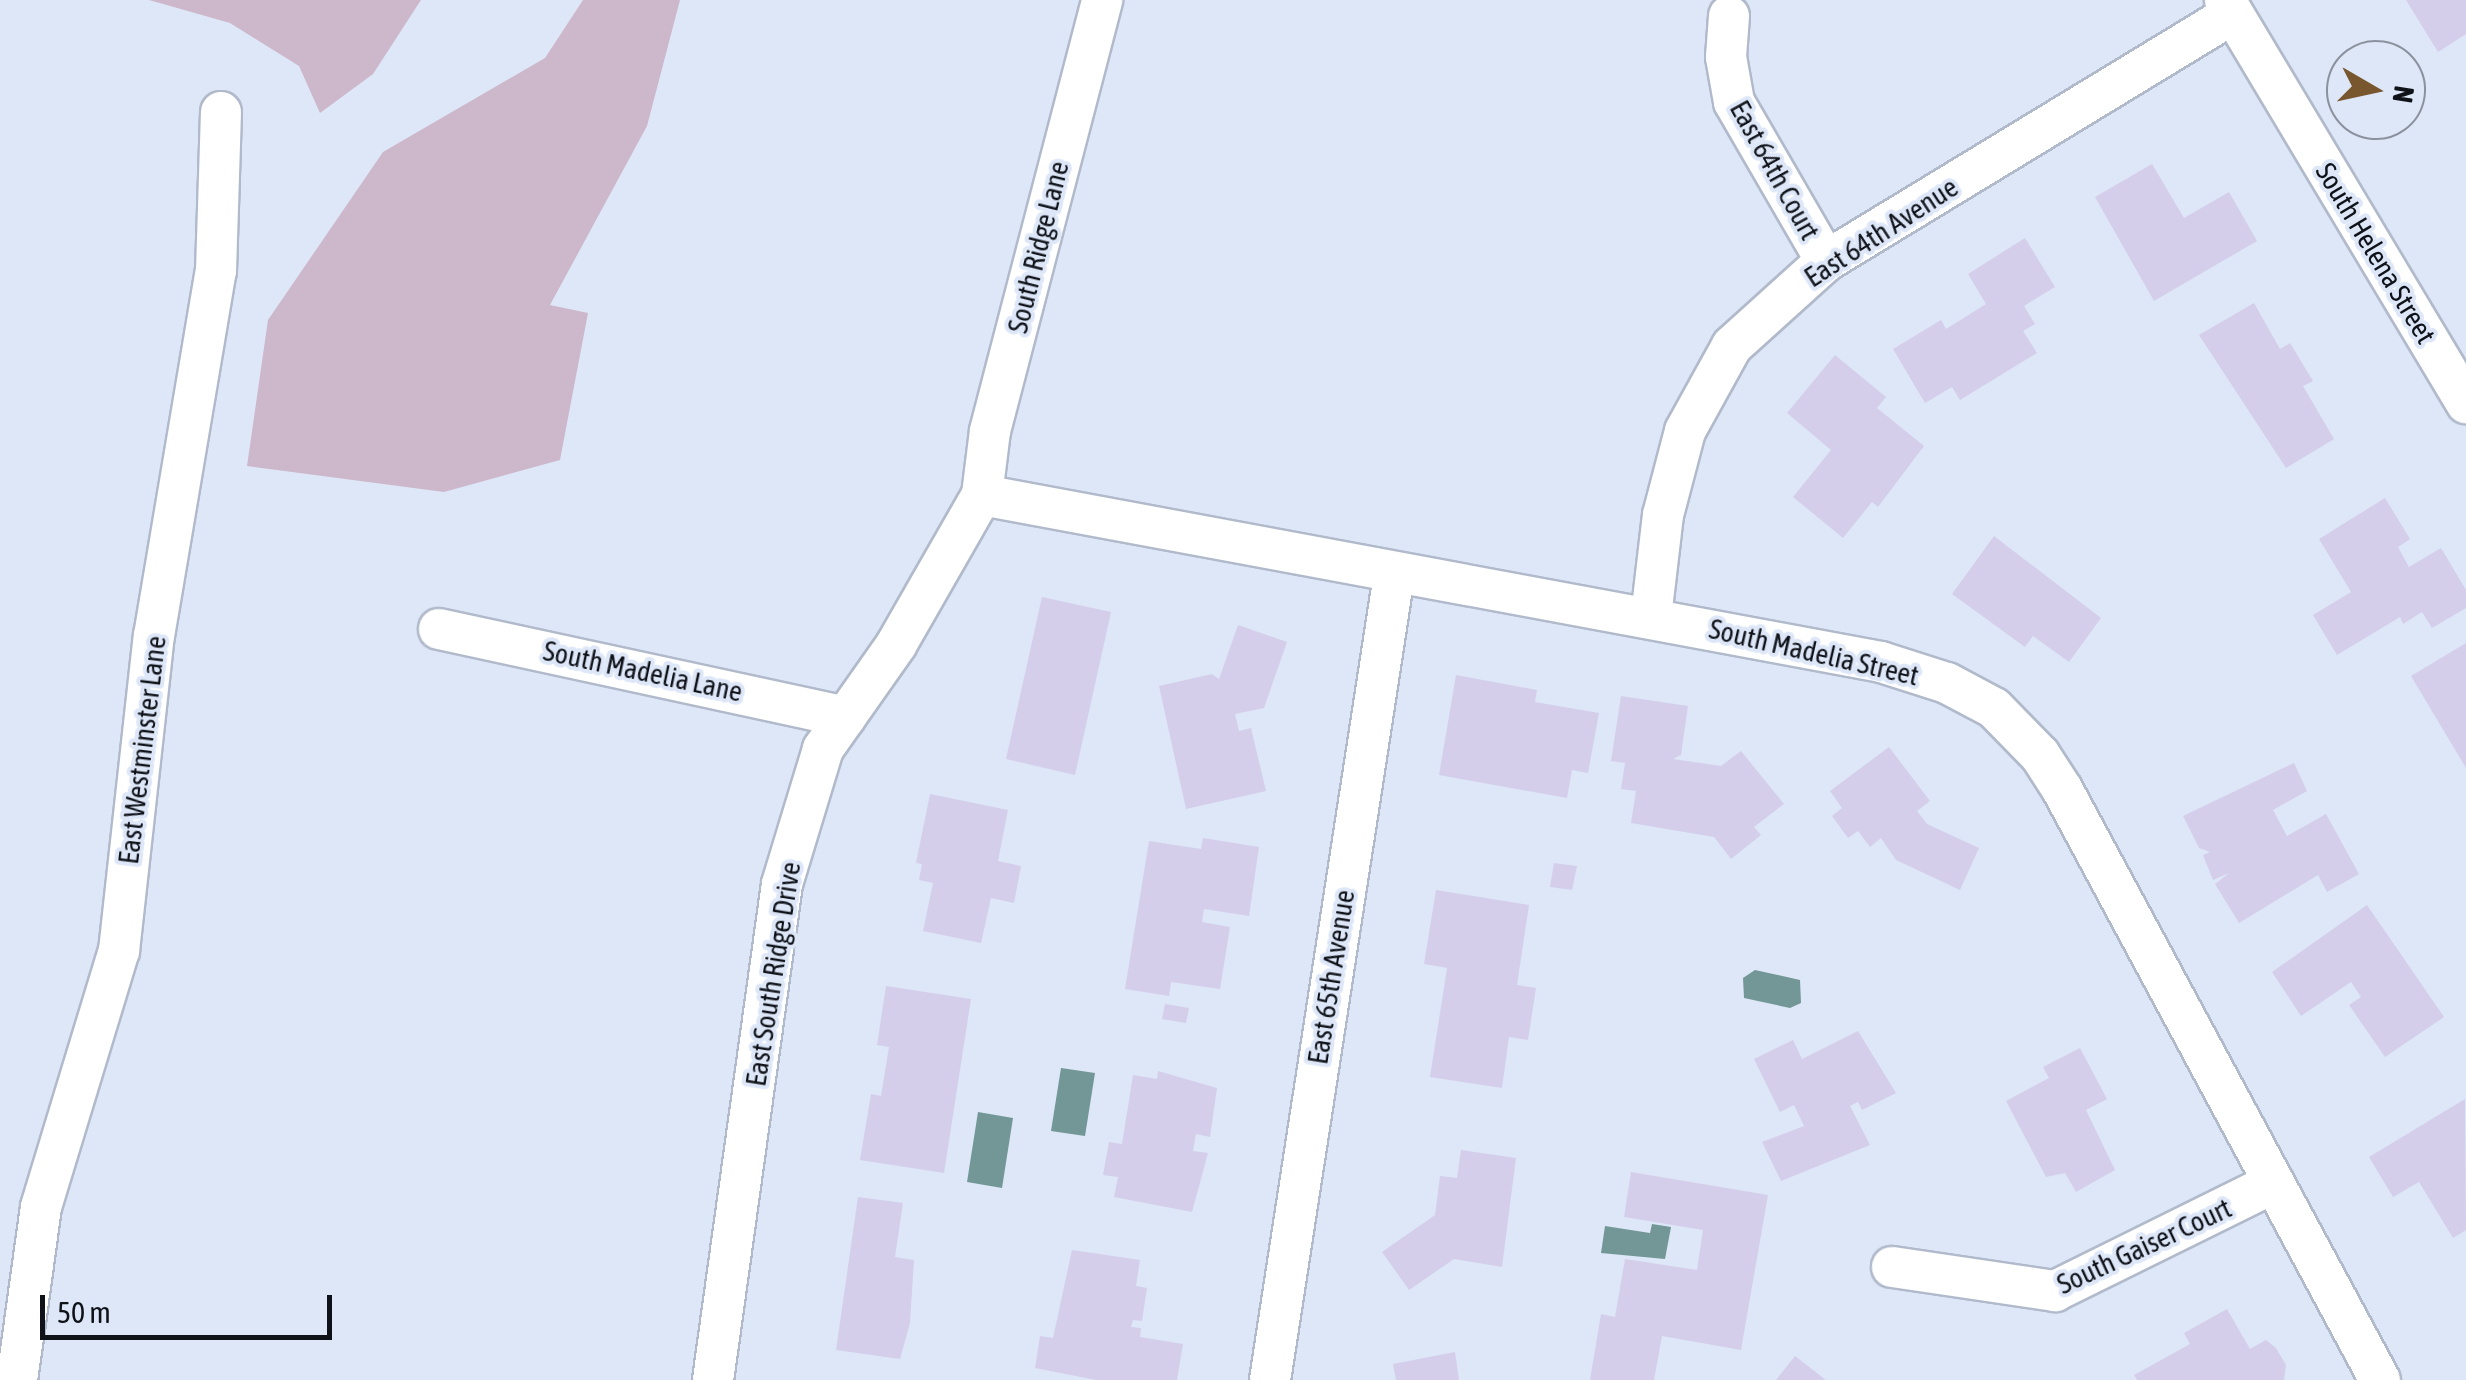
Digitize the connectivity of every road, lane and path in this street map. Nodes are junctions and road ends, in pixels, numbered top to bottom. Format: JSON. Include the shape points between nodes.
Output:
{"nodes":[{"id":1,"x":1102,"y":0,"type":"edge"},
{"id":2,"x":2229,"y":7,"type":"edge"},
{"id":3,"x":1728,"y":16,"type":"dead end"},
{"id":4,"x":221,"y":112,"type":"dead end"},
{"id":5,"x":1826,"y":262,"type":"junction"},
{"id":6,"x":2466,"y":403,"type":"edge"},
{"id":7,"x":982,"y":494,"type":"junction"},
{"id":8,"x":1394,"y":574,"type":"junction"},
{"id":9,"x":1650,"y":617,"type":"junction"},
{"id":10,"x":439,"y":629,"type":"dead end"},
{"id":11,"x":846,"y":717,"type":"junction"},
{"id":12,"x":2274,"y":1183,"type":"junction"},
{"id":13,"x":1892,"y":1267,"type":"dead end"},
{"id":14,"x":18,"y":1380,"type":"edge"},
{"id":15,"x":713,"y":1380,"type":"edge"},
{"id":16,"x":1270,"y":1380,"type":"edge"},
{"id":17,"x":2380,"y":1380,"type":"edge"}],
"edges":[{"from":1,"to":7,"type":"street","name":"South Ridge Lane","via":[[990,431]]},
{"from":2,"to":5,"type":"street","name":"East 64th Avenue"},
{"from":2,"to":6,"type":"street","name":"South Helena Street"},
{"from":3,"to":5,"type":"street","name":"East 64th Court","via":[[1734,102]]},
{"from":4,"to":14,"type":"street","name":"East Westminster Lane","via":[[216,271],[154,636],[119,951],[41,1206]]},
{"from":5,"to":9,"type":"street","name":"East 64th Avenue","via":[[1732,346],[1685,430],[1664,515]]},
{"from":7,"to":8,"type":"street","name":"South Madelia Street"},
{"from":7,"to":11,"type":"street","name":"East South Ridge Drive","via":[[896,645]]},
{"from":8,"to":9,"type":"street","name":"South Madelia Street"},
{"from":8,"to":16,"type":"street","name":"East 65th Avenue"},
{"from":9,"to":12,"type":"street","name":"South Madelia Street","via":[[1948,683],[2018,730],[2062,790]]},
{"from":10,"to":11,"type":"street","name":"South Madelia Lane"},
{"from":11,"to":15,"type":"street","name":"East South Ridge Drive","via":[[823,748],[782,884]]},
{"from":12,"to":13,"type":"street","name":"South Gaiser Court","via":[[2055,1291]]},
{"from":12,"to":17,"type":"street","name":"South Madelia Street"}]}
